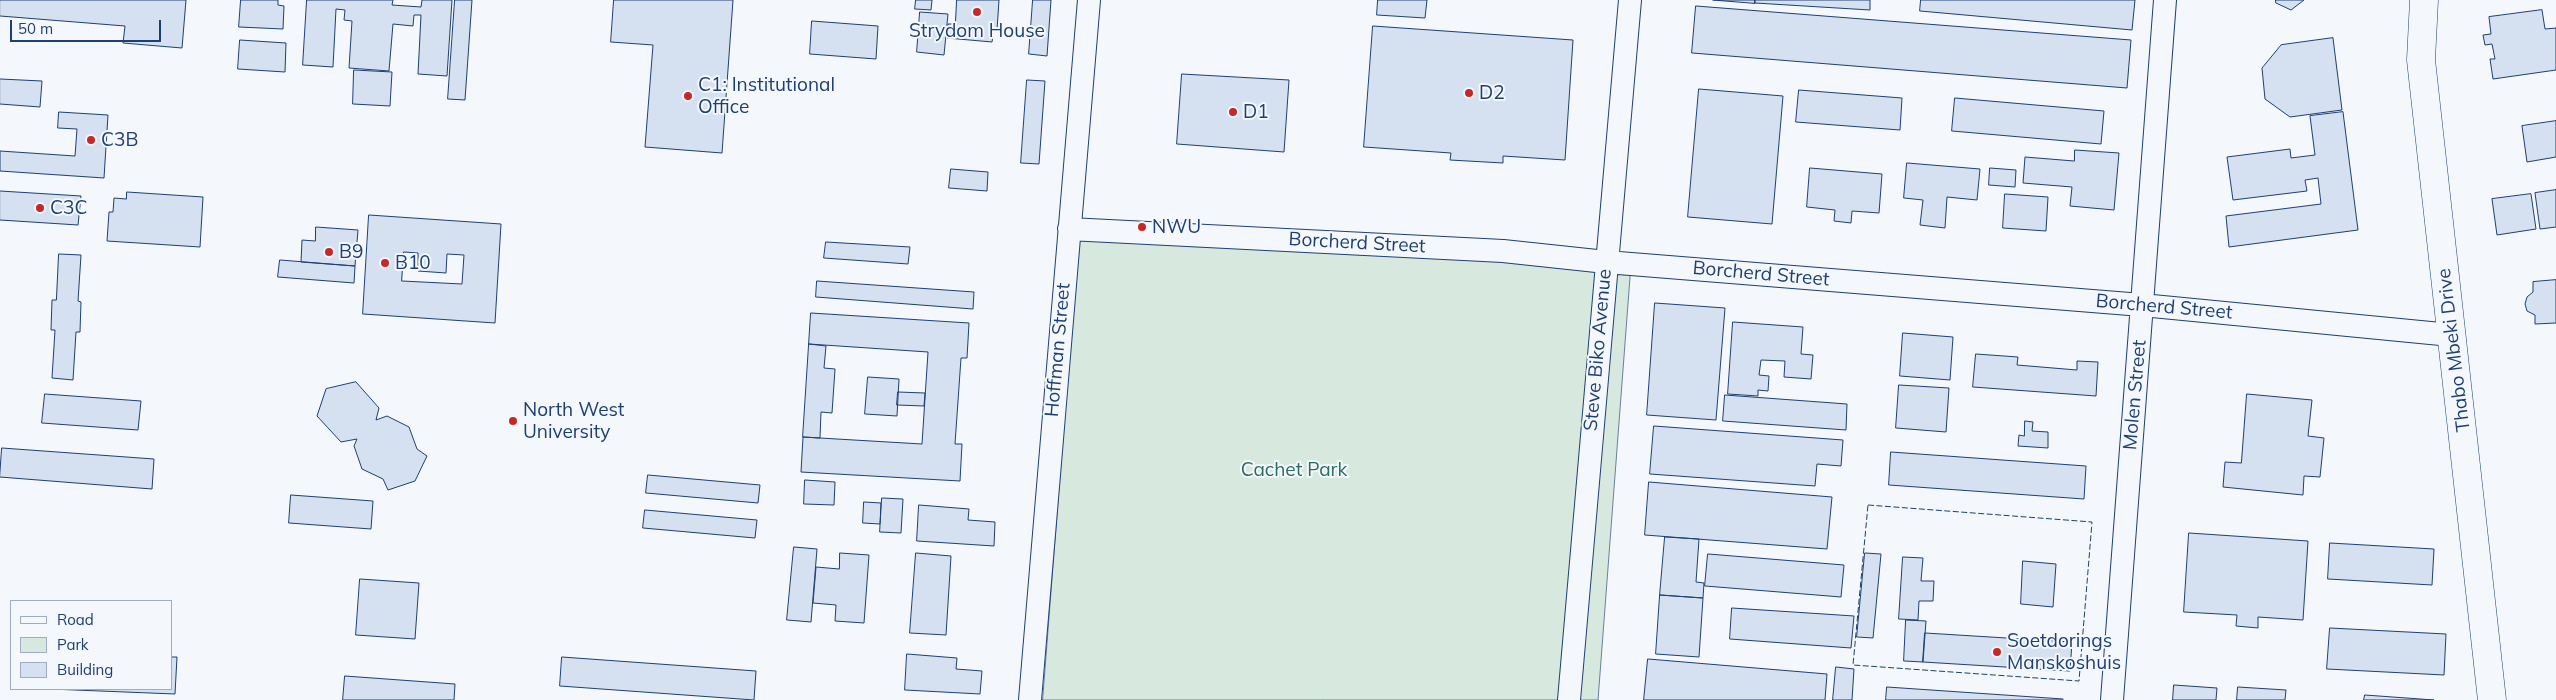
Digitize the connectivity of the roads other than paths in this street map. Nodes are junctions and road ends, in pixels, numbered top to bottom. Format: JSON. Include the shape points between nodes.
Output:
{"nodes":[{"id":1,"x":1089,"y":0,"type":"edge"},
{"id":2,"x":1630,"y":0,"type":"edge"},
{"id":3,"x":2165,"y":0,"type":"edge"},
{"id":4,"x":2424,"y":0,"type":"edge"},
{"id":5,"x":1069,"y":229,"type":"junction"},
{"id":6,"x":1606,"y":262,"type":"junction"},
{"id":7,"x":2142,"y":305,"type":"junction"},
{"id":8,"x":2451,"y":335,"type":"junction"},
{"id":9,"x":1030,"y":700,"type":"edge"},
{"id":10,"x":1569,"y":700,"type":"edge"},
{"id":11,"x":2112,"y":700,"type":"edge"},
{"id":12,"x":2492,"y":700,"type":"edge"}],
"edges":[{"from":1,"to":5,"type":"street","name":"Hoffman Street"},
{"from":2,"to":6,"type":"street","name":"Steve Biko Avenue"},
{"from":3,"to":7,"type":"street","name":"Molen Street"},
{"from":4,"to":8,"type":"main road","name":"Thabo Mbeki Drive","via":[[2421,60]]},
{"from":5,"to":6,"type":"street","name":"Borcherd Street","via":[[1493,250]]},
{"from":5,"to":9,"type":"street","name":"Hoffman Street"},
{"from":6,"to":7,"type":"street","name":"Borcherd Street"},
{"from":6,"to":10,"type":"street","name":"Steve Biko Avenue"},
{"from":7,"to":8,"type":"street","name":"Borcherd Street"},
{"from":7,"to":11,"type":"street","name":"Molen Street"},
{"from":8,"to":12,"type":"main road","name":"Thabo Mbeki Drive"}]}
